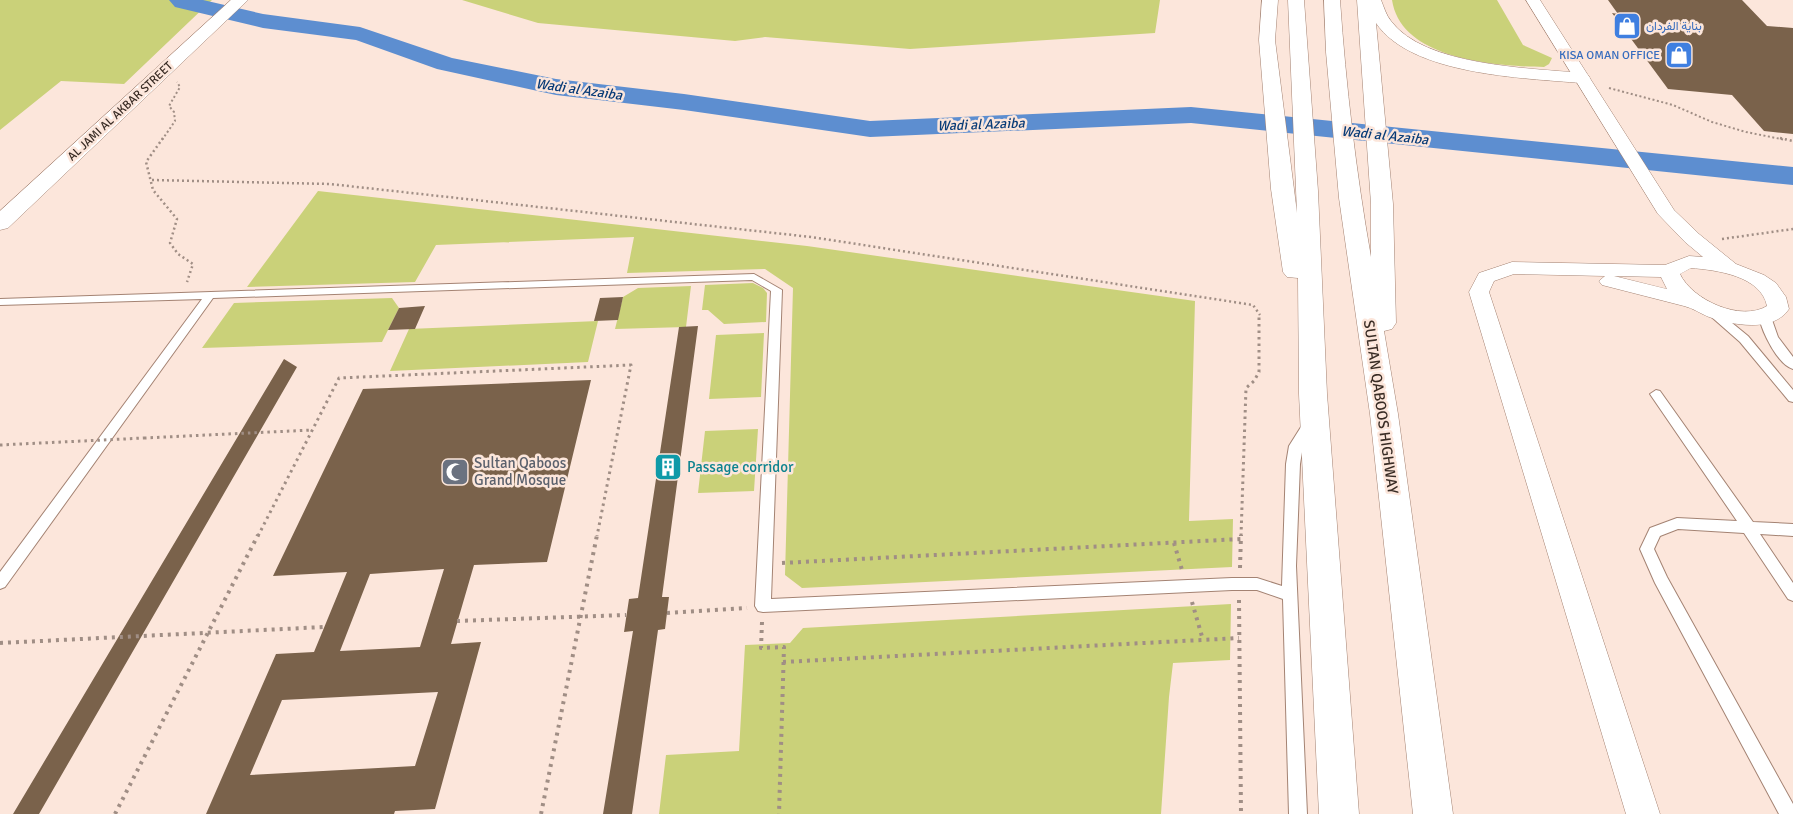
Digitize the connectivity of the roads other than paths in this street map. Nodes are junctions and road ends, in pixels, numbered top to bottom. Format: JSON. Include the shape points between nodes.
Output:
{"nodes":[{"id":1,"x":1270,"y":0,"type":"edge"},
{"id":2,"x":1296,"y":0,"type":"edge"},
{"id":3,"x":1332,"y":0,"type":"edge"},
{"id":4,"x":1365,"y":0,"type":"edge"},
{"id":5,"x":1373,"y":0,"type":"edge"},
{"id":6,"x":1533,"y":0,"type":"edge"},
{"id":7,"x":238,"y":2,"type":"edge"},
{"id":8,"x":1567,"y":57,"type":"junction"},
{"id":9,"x":1530,"y":73,"type":"junction"},
{"id":10,"x":1585,"y":85,"type":"junction"},
{"id":11,"x":1667,"y":214,"type":"junction"},
{"id":12,"x":0,"y":223,"type":"edge"},
{"id":13,"x":1730,"y":268,"type":"junction"},
{"id":14,"x":1556,"y":269,"type":"junction"},
{"id":15,"x":1672,"y":269,"type":"junction"},
{"id":16,"x":1751,"y":277,"type":"junction"},
{"id":17,"x":1793,"y":287,"type":"edge"},
{"id":18,"x":210,"y":295,"type":"junction"},
{"id":19,"x":0,"y":302,"type":"edge"},
{"id":20,"x":1702,"y":306,"type":"junction"},
{"id":21,"x":1777,"y":315,"type":"edge"},
{"id":22,"x":1793,"y":365,"type":"edge"},
{"id":23,"x":1656,"y":394,"type":"dead end"},
{"id":24,"x":1793,"y":398,"type":"edge"},
{"id":25,"x":1314,"y":405,"type":"junction"},
{"id":26,"x":1384,"y":414,"type":"junction"},
{"id":27,"x":1749,"y":528,"type":"junction"},
{"id":28,"x":1793,"y":530,"type":"edge"},
{"id":29,"x":0,"y":583,"type":"edge"},
{"id":30,"x":1290,"y":595,"type":"junction"},
{"id":31,"x":1793,"y":595,"type":"edge"},
{"id":32,"x":1298,"y":814,"type":"edge"},
{"id":33,"x":1339,"y":814,"type":"edge"},
{"id":34,"x":1432,"y":814,"type":"edge"},
{"id":35,"x":1643,"y":814,"type":"edge"},
{"id":36,"x":1789,"y":814,"type":"edge"}],
"edges":[{"from":1,"to":25,"type":"main road","via":[[1266,40],[1282,189]]},
{"from":2,"to":25,"type":"main road","via":[[1307,191]]},
{"from":3,"to":26,"type":"main road","name":"SULTAN QABOOS HIGHWAY","via":[[1350,198]]},
{"from":4,"to":26,"type":"main road","via":[[1382,204]]},
{"from":5,"to":9,"type":"main road","via":[[1389,30],[1416,48],[1463,63]]},
{"from":6,"to":8,"type":"street"},
{"from":7,"to":12,"type":"main road","name":"AL JAMI AL AKBAR STREET"},
{"from":8,"to":9,"type":"main road","via":[[1564,66],[1554,71]]},
{"from":8,"to":10,"type":"street"},
{"from":9,"to":10,"type":"main road"},
{"from":10,"to":11,"type":"street"},
{"from":11,"to":13,"type":"street"},
{"from":11,"to":15,"type":"street","via":[[1678,246],[1679,260]]},
{"from":13,"to":15,"type":"street","via":[[1690,262]]},
{"from":13,"to":16,"type":"street"},
{"from":14,"to":15,"type":"street"},
{"from":14,"to":20,"type":"street"},
{"from":14,"to":35,"type":"street","via":[[1512,268],[1486,277],[1479,292]]},
{"from":15,"to":20,"type":"street","via":[[1671,280],[1676,288]]},
{"from":16,"to":17,"type":"street"},
{"from":16,"to":21,"type":"street","via":[[1774,295],[1778,302]]},
{"from":18,"to":19,"type":"lane"},
{"from":18,"to":29,"type":"lane"},
{"from":18,"to":30,"type":"lane","via":[[754,277],[777,290],[763,606],[1239,584],[1257,584]]},
{"from":20,"to":21,"type":"street","via":[[1739,318]]},
{"from":20,"to":24,"type":"lane","via":[[1744,339]]},
{"from":21,"to":22,"type":"lane","via":[[1766,329]]},
{"from":23,"to":27,"type":"lane"},
{"from":25,"to":30,"type":"lane","via":[[1296,446],[1293,464]]},
{"from":25,"to":33,"type":"main road"},
{"from":26,"to":34,"type":"main road","name":"SULTAN QABOOS HIGHWAY"},
{"from":27,"to":28,"type":"lane"},
{"from":27,"to":31,"type":"lane"},
{"from":27,"to":36,"type":"lane","via":[[1677,524],[1655,532],[1647,549],[1660,579]]},
{"from":30,"to":32,"type":"lane"}]}
